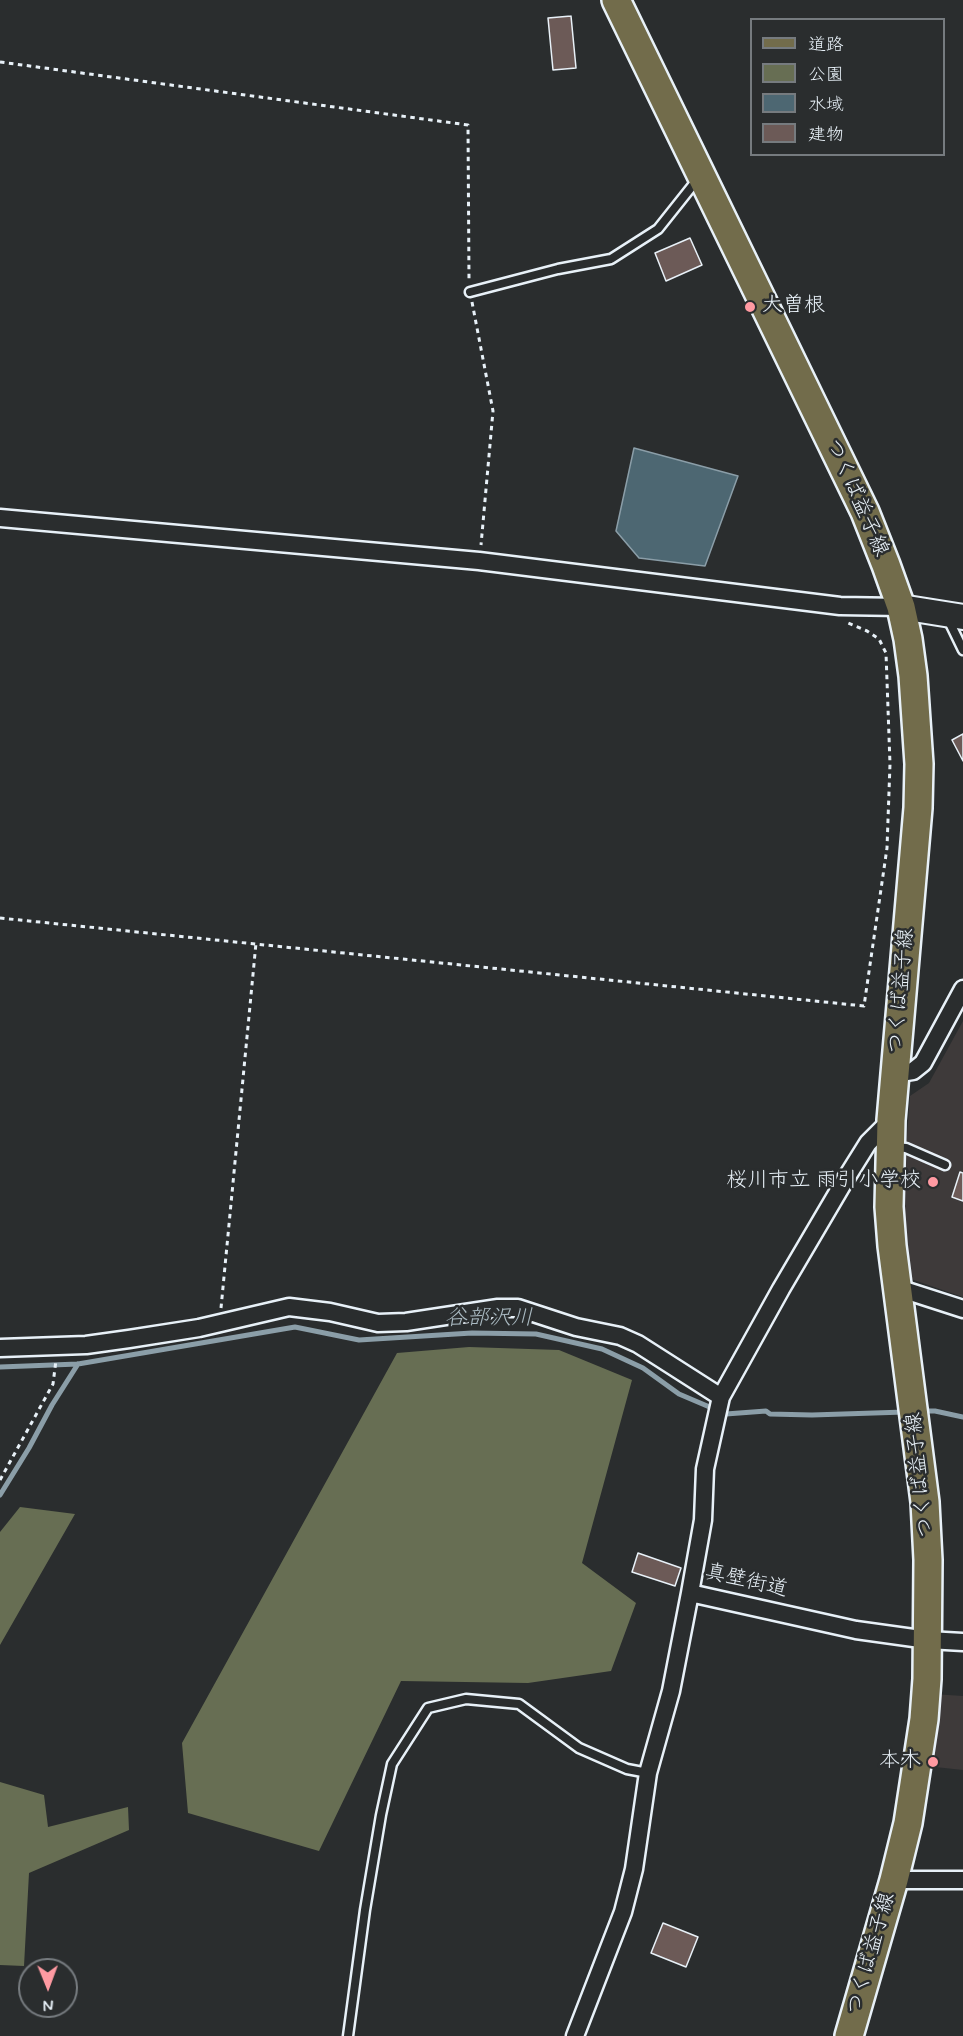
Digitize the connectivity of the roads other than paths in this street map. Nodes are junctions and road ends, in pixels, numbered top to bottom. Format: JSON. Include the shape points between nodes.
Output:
{"nodes":[{"id":1,"x":616,"y":0,"type":"edge"},
{"id":2,"x":701,"y":175,"type":"junction"},
{"id":3,"x":470,"y":292,"type":"road end"},
{"id":4,"x":0,"y":518,"type":"edge"},
{"id":5,"x":901,"y":607,"type":"junction"},
{"id":6,"x":954,"y":615,"type":"edge"},
{"id":7,"x":963,"y":650,"type":"edge"},
{"id":8,"x":963,"y":989,"type":"edge"},
{"id":9,"x":894,"y":1074,"type":"junction"},
{"id":10,"x":891,"y":1120,"type":"junction"},
{"id":11,"x":890,"y":1147,"type":"junction"},
{"id":12,"x":945,"y":1165,"type":"dead end"},
{"id":13,"x":898,"y":1288,"type":"junction"},
{"id":14,"x":963,"y":1309,"type":"edge"},
{"id":15,"x":0,"y":1348,"type":"edge"},
{"id":16,"x":720,"y":1400,"type":"junction"},
{"id":17,"x":690,"y":1593,"type":"junction"},
{"id":18,"x":928,"y":1640,"type":"junction"},
{"id":19,"x":963,"y":1642,"type":"edge"},
{"id":20,"x":648,"y":1773,"type":"junction"},
{"id":21,"x":894,"y":1880,"type":"junction"},
{"id":22,"x":963,"y":1880,"type":"edge"},
{"id":23,"x":348,"y":2036,"type":"edge"},
{"id":24,"x":575,"y":2036,"type":"edge"},
{"id":25,"x":849,"y":2036,"type":"edge"}],
"edges":[{"from":1,"to":2,"type":"main road","name":"つくば益子線"},
{"from":2,"to":3,"type":"lane","via":[[658,229],[611,259]]},
{"from":2,"to":5,"type":"main road","name":"つくば益子線","via":[[865,512]]},
{"from":4,"to":5,"type":"street","via":[[479,561],[840,606]]},
{"from":5,"to":6,"type":"main road"},
{"from":5,"to":9,"type":"main road","name":"つくば益子線","via":[[913,676],[919,764],[915,863]]},
{"from":6,"to":7,"type":"lane"},
{"from":8,"to":9,"type":"street","via":[[923,1063],[913,1071]]},
{"from":9,"to":10,"type":"main road","name":"つくば益子線"},
{"from":10,"to":11,"type":"main road","name":"つくば益子線"},
{"from":10,"to":16,"type":"street","via":[[868,1143],[848,1175]]},
{"from":11,"to":12,"type":"lane","via":[[906,1148]]},
{"from":11,"to":13,"type":"main road","name":"つくば益子線","via":[[890,1207]]},
{"from":13,"to":14,"type":"street"},
{"from":13,"to":18,"type":"main road","name":"つくば益子線","via":[[926,1502]]},
{"from":15,"to":16,"type":"street","via":[[129,1339],[289,1307],[330,1311],[378,1323],[518,1308],[638,1344]]},
{"from":16,"to":17,"type":"street","name":"真壁街道","via":[[705,1469],[703,1520]]},
{"from":17,"to":18,"type":"street","name":"真壁街道","via":[[856,1630]]},
{"from":17,"to":20,"type":"street"},
{"from":18,"to":19,"type":"street","name":"真壁街道"},
{"from":18,"to":21,"type":"main road","name":"つくば益子線","via":[[917,1773]]},
{"from":20,"to":23,"type":"lane","via":[[627,1769],[579,1748],[519,1704],[466,1699],[428,1708],[392,1764],[367,1899]]},
{"from":20,"to":24,"type":"street","via":[[634,1869],[623,1912]]},
{"from":21,"to":22,"type":"street"},
{"from":21,"to":25,"type":"main road","name":"つくば益子線"}]}
